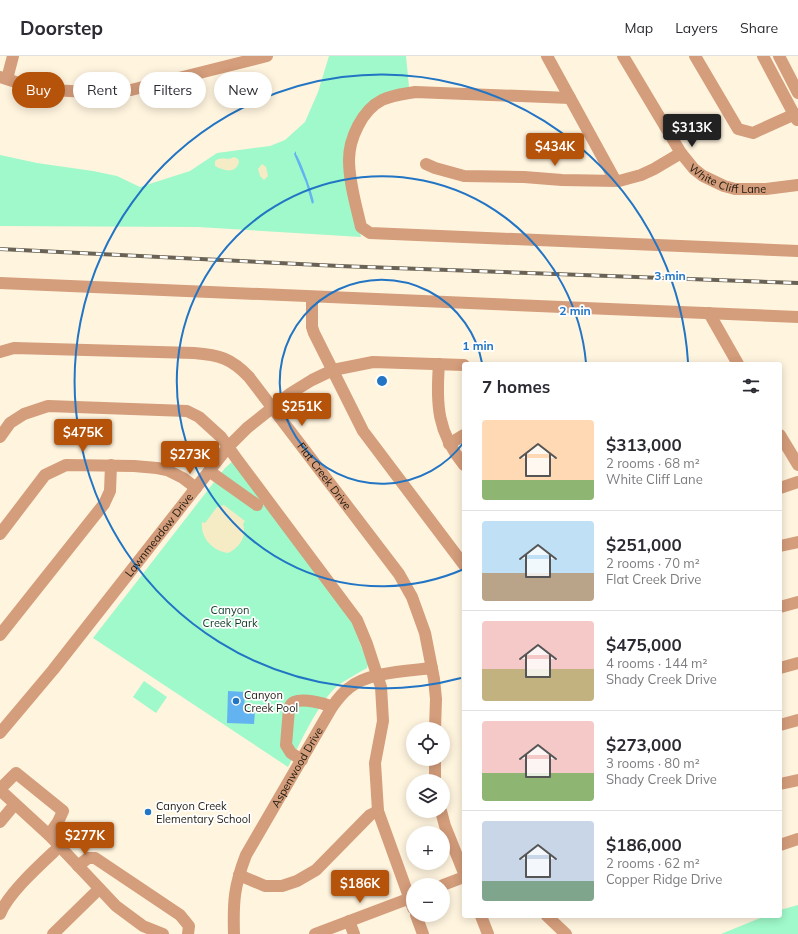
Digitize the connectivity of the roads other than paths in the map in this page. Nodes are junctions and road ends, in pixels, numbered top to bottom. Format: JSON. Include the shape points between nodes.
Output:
{"nodes":[{"id":1,"x":13,"y":56,"type":"edge"},
{"id":2,"x":267,"y":56,"type":"edge"},
{"id":3,"x":546,"y":56,"type":"edge"},
{"id":4,"x":623,"y":56,"type":"edge"},
{"id":5,"x":695,"y":56,"type":"edge"},
{"id":6,"x":763,"y":56,"type":"edge"},
{"id":7,"x":779,"y":56,"type":"edge"},
{"id":8,"x":248,"y":59,"type":"edge"},
{"id":9,"x":4,"y":78,"type":"edge"},
{"id":10,"x":798,"y":93,"type":"edge"},
{"id":11,"x":570,"y":98,"type":"junction"},
{"id":12,"x":796,"y":118,"type":"edge"},
{"id":13,"x":681,"y":153,"type":"junction"},
{"id":14,"x":426,"y":164,"type":"dead end"},
{"id":15,"x":615,"y":180,"type":"junction"},
{"id":16,"x":798,"y":185,"type":"edge"},
{"id":17,"x":798,"y":251,"type":"edge"},
{"id":18,"x":0,"y":283,"type":"edge"},
{"id":19,"x":312,"y":297,"type":"junction"},
{"id":20,"x":709,"y":313,"type":"junction"},
{"id":21,"x":798,"y":317,"type":"edge"},
{"id":22,"x":0,"y":352,"type":"edge"},
{"id":23,"x":737,"y":362,"type":"edge"},
{"id":24,"x":439,"y":364,"type":"junction"},
{"id":25,"x":462,"y":365,"type":"edge"},
{"id":26,"x":333,"y":370,"type":"junction"},
{"id":27,"x":272,"y":407,"type":"junction"},
{"id":28,"x":462,"y":436,"type":"edge"},
{"id":29,"x":0,"y":437,"type":"edge"},
{"id":30,"x":782,"y":438,"type":"edge"},
{"id":31,"x":449,"y":444,"type":"junction"},
{"id":32,"x":228,"y":447,"type":"junction"},
{"id":33,"x":462,"y":461,"type":"edge"},
{"id":34,"x":111,"y":465,"type":"junction"},
{"id":35,"x":798,"y":465,"type":"edge"},
{"id":36,"x":209,"y":471,"type":"junction"},
{"id":37,"x":798,"y":482,"type":"edge"},
{"id":38,"x":782,"y":487,"type":"edge"},
{"id":39,"x":196,"y":488,"type":"junction"},
{"id":40,"x":256,"y":505,"type":"dead end"},
{"id":41,"x":0,"y":534,"type":"edge"},
{"id":42,"x":798,"y":542,"type":"edge"},
{"id":43,"x":782,"y":546,"type":"edge"},
{"id":44,"x":462,"y":562,"type":"edge"},
{"id":45,"x":798,"y":602,"type":"edge"},
{"id":46,"x":782,"y":606,"type":"edge"},
{"id":47,"x":0,"y":635,"type":"edge"},
{"id":48,"x":798,"y":663,"type":"edge"},
{"id":49,"x":782,"y":667,"type":"edge"},
{"id":50,"x":432,"y":668,"type":"junction"},
{"id":51,"x":378,"y":676,"type":"junction"},
{"id":52,"x":332,"y":707,"type":"junction"},
{"id":53,"x":798,"y":720,"type":"edge"},
{"id":54,"x":435,"y":722,"type":"edge"},
{"id":55,"x":782,"y":724,"type":"edge"},
{"id":56,"x":0,"y":733,"type":"edge"},
{"id":57,"x":302,"y":760,"type":"junction"},
{"id":58,"x":798,"y":780,"type":"edge"},
{"id":59,"x":782,"y":784,"type":"edge"},
{"id":60,"x":0,"y":790,"type":"edge"},
{"id":61,"x":15,"y":804,"type":"junction"},
{"id":62,"x":378,"y":811,"type":"junction"},
{"id":63,"x":443,"y":818,"type":"edge"},
{"id":64,"x":0,"y":822,"type":"edge"},
{"id":65,"x":49,"y":835,"type":"junction"},
{"id":66,"x":798,"y":839,"type":"edge"},
{"id":67,"x":782,"y":843,"type":"edge"},
{"id":68,"x":60,"y":846,"type":"junction"},
{"id":69,"x":78,"y":866,"type":"junction"},
{"id":70,"x":462,"y":867,"type":"edge"},
{"id":71,"x":239,"y":875,"type":"junction"},
{"id":72,"x":462,"y":878,"type":"edge"},
{"id":73,"x":450,"y":882,"type":"edge"},
{"id":74,"x":406,"y":885,"type":"edge"},
{"id":75,"x":99,"y":889,"type":"junction"},
{"id":76,"x":406,"y":903,"type":"edge"},
{"id":77,"x":0,"y":914,"type":"edge"},
{"id":78,"x":482,"y":918,"type":"edge"},
{"id":79,"x":549,"y":918,"type":"edge"},
{"id":80,"x":349,"y":921,"type":"junction"},
{"id":81,"x":419,"y":922,"type":"edge"},
{"id":82,"x":53,"y":934,"type":"edge"},
{"id":83,"x":163,"y":934,"type":"edge"},
{"id":84,"x":188,"y":934,"type":"edge"},
{"id":85,"x":234,"y":934,"type":"edge"},
{"id":86,"x":315,"y":934,"type":"edge"},
{"id":87,"x":354,"y":934,"type":"edge"},
{"id":88,"x":423,"y":934,"type":"edge"},
{"id":89,"x":488,"y":934,"type":"edge"},
{"id":90,"x":566,"y":934,"type":"edge"}],
"edges":[{"from":1,"to":9,"type":"street"},
{"from":2,"to":8,"type":"street"},
{"from":3,"to":11,"type":"street"},
{"from":4,"to":13,"type":"street","name":"White Cliff Lane"},
{"from":5,"to":12,"type":"street","via":[[738,129],[753,133]]},
{"from":6,"to":12,"type":"street"},
{"from":7,"to":10,"type":"street"},
{"from":8,"to":9,"type":"street","via":[[131,90],[51,90]]},
{"from":11,"to":15,"type":"street"},
{"from":11,"to":17,"type":"street","via":[[415,92],[381,101],[362,119],[354,136],[349,159],[361,227],[370,233]]},
{"from":13,"to":15,"type":"street","via":[[640,175]]},
{"from":13,"to":16,"type":"street","name":"White Cliff Lane","via":[[703,176],[735,190]]},
{"from":14,"to":15,"type":"street","via":[[464,176]]},
{"from":18,"to":19,"type":"street"},
{"from":19,"to":20,"type":"street"},
{"from":19,"to":26,"type":"street","via":[[312,327]]},
{"from":20,"to":21,"type":"street"},
{"from":20,"to":23,"type":"street"},
{"from":22,"to":27,"type":"street","name":"Flat Creek Drive","via":[[14,348],[213,355],[226,358],[240,368]]},
{"from":24,"to":25,"type":"street","name":"Lawnmeadow Drive"},
{"from":24,"to":26,"type":"street","name":"Lawnmeadow Drive","via":[[373,362]]},
{"from":24,"to":31,"type":"street","via":[[438,404]]},
{"from":26,"to":27,"type":"street","name":"Lawnmeadow Drive","via":[[312,380]]},
{"from":26,"to":44,"type":"street","via":[[363,431]]},
{"from":27,"to":32,"type":"street","name":"Lawnmeadow Drive"},
{"from":27,"to":50,"type":"street","name":"Flat Creek Drive","via":[[399,574],[412,597],[425,633]]},
{"from":28,"to":31,"type":"street"},
{"from":29,"to":32,"type":"street","via":[[10,423],[24,414],[48,406],[187,411],[199,417]]},
{"from":30,"to":35,"type":"street"},
{"from":31,"to":33,"type":"street"},
{"from":32,"to":36,"type":"street","name":"Lawnmeadow Drive"},
{"from":32,"to":51,"type":"street","via":[[357,620]]},
{"from":34,"to":39,"type":"street","via":[[167,470]]},
{"from":34,"to":41,"type":"street","via":[[71,464],[45,475]]},
{"from":34,"to":47,"type":"street","via":[[110,491],[104,504]]},
{"from":36,"to":39,"type":"street","name":"Lawnmeadow Drive"},
{"from":36,"to":40,"type":"street"},
{"from":37,"to":38,"type":"street"},
{"from":39,"to":56,"type":"street","name":"Lawnmeadow Drive","via":[[58,664]]},
{"from":42,"to":43,"type":"street"},
{"from":45,"to":46,"type":"street"},
{"from":48,"to":49,"type":"street"},
{"from":50,"to":51,"type":"street","name":"Aspenwood Drive"},
{"from":50,"to":54,"type":"street","name":"Flat Creek Drive","via":[[436,699]]},
{"from":51,"to":52,"type":"street","name":"Aspenwood Drive","via":[[357,682],[348,688]]},
{"from":51,"to":62,"type":"street","via":[[382,687],[383,721],[375,763]]},
{"from":52,"to":57,"type":"street","name":"Aspenwood Drive"},
{"from":52,"to":57,"type":"street","via":[[325,703],[303,701],[290,704],[286,745],[290,753]]},
{"from":53,"to":55,"type":"street"},
{"from":57,"to":71,"type":"street","name":"Aspenwood Drive","via":[[254,842]]},
{"from":58,"to":59,"type":"street"},
{"from":60,"to":61,"type":"street"},
{"from":60,"to":65,"type":"street","via":[[16,773],[63,810]]},
{"from":61,"to":64,"type":"street"},
{"from":61,"to":65,"type":"street"},
{"from":62,"to":71,"type":"street","via":[[370,815],[316,870],[297,881],[282,886],[265,886]]},
{"from":62,"to":74,"type":"street"},
{"from":63,"to":70,"type":"street"},
{"from":65,"to":68,"type":"street"},
{"from":66,"to":67,"type":"street"},
{"from":68,"to":69,"type":"street"},
{"from":68,"to":77,"type":"street","via":[[21,886]]},
{"from":69,"to":75,"type":"street"},
{"from":69,"to":84,"type":"street","via":[[88,858],[95,858],[180,915],[189,926]]},
{"from":71,"to":85,"type":"street","name":"Aspenwood Drive","via":[[233,904]]},
{"from":72,"to":73,"type":"street"},
{"from":75,"to":82,"type":"street"},
{"from":75,"to":83,"type":"street","via":[[116,906],[143,926]]},
{"from":76,"to":80,"type":"street"},
{"from":78,"to":89,"type":"street"},
{"from":79,"to":90,"type":"street"},
{"from":80,"to":86,"type":"street"},
{"from":80,"to":87,"type":"street"},
{"from":81,"to":88,"type":"street"}]}
